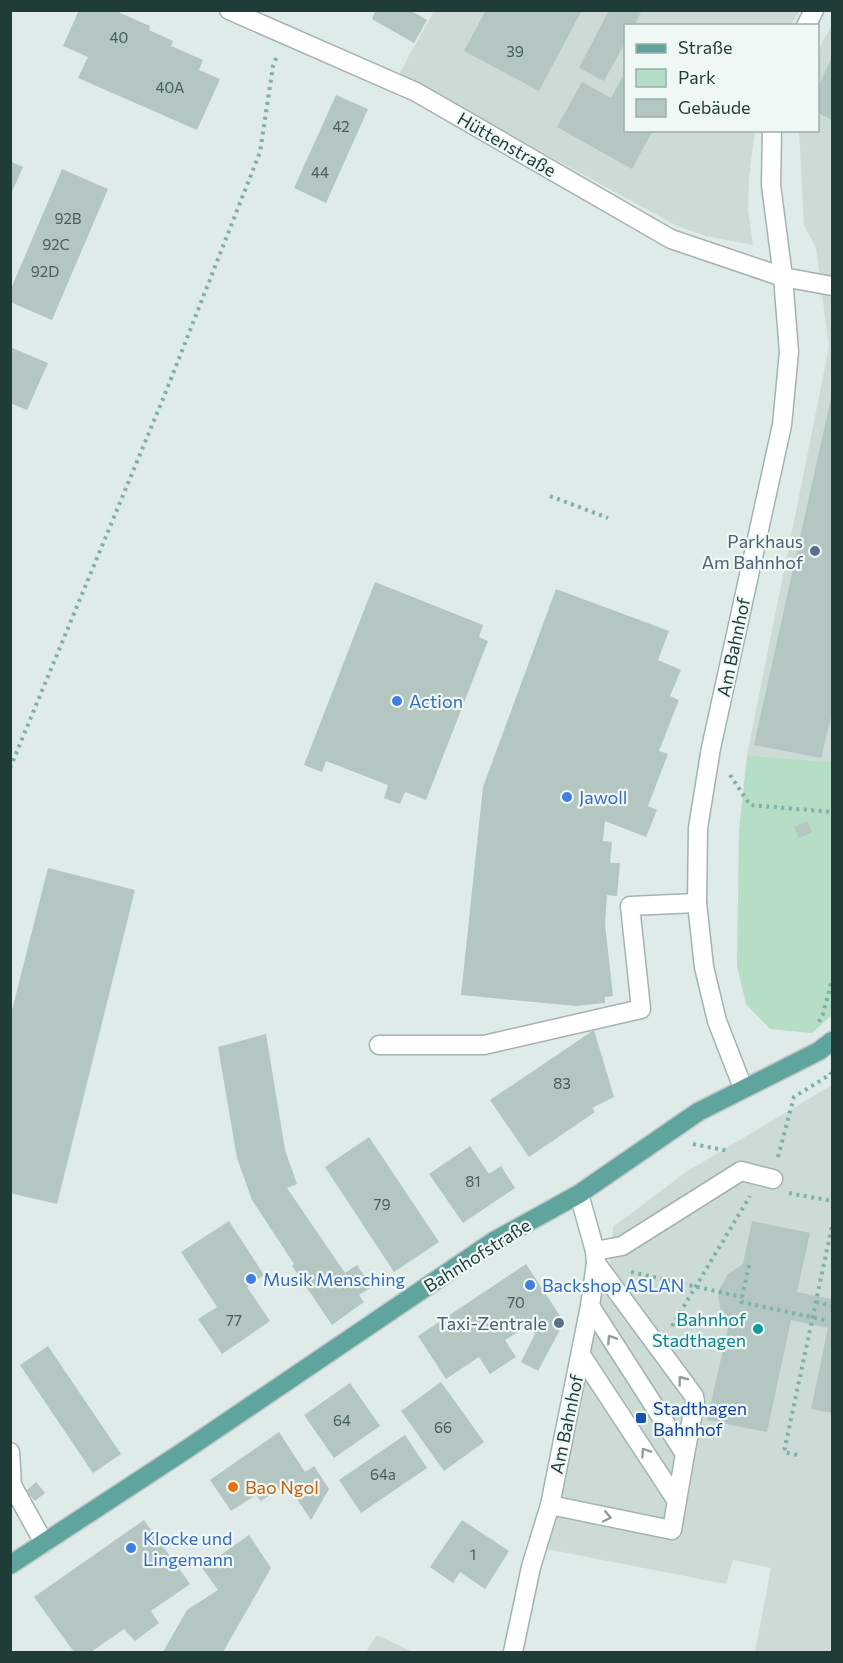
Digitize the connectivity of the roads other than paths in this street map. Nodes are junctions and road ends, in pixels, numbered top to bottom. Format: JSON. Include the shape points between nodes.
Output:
{"nodes":[{"id":1,"x":229,"y":10,"type":"edge"},
{"id":2,"x":814,"y":10,"type":"edge"},
{"id":3,"x":253,"y":16,"type":"edge"},
{"id":4,"x":807,"y":24,"type":"edge"},
{"id":5,"x":771,"y":132,"type":"edge"},
{"id":6,"x":783,"y":277,"type":"junction"},
{"id":7,"x":832,"y":286,"type":"edge"},
{"id":8,"x":698,"y":903,"type":"junction"},
{"id":9,"x":379,"y":1045,"type":"dead end"},
{"id":10,"x":826,"y":1046,"type":"edge"},
{"id":11,"x":743,"y":1088,"type":"junction"},
{"id":12,"x":771,"y":1184,"type":"road end"},
{"id":13,"x":579,"y":1194,"type":"junction"},
{"id":14,"x":595,"y":1257,"type":"junction"},
{"id":15,"x":590,"y":1306,"type":"junction"},
{"id":16,"x":580,"y":1355,"type":"junction"},
{"id":17,"x":10,"y":1452,"type":"edge"},
{"id":18,"x":685,"y":1454,"type":"junction"},
{"id":19,"x":677,"y":1501,"type":"junction"},
{"id":20,"x":550,"y":1504,"type":"junction"},
{"id":21,"x":44,"y":1543,"type":"junction"},
{"id":22,"x":10,"y":1565,"type":"edge"},
{"id":23,"x":513,"y":1653,"type":"edge"}],
"edges":[{"from":1,"to":3,"type":"street","name":"Hüttenstraße"},
{"from":2,"to":4,"type":"street"},
{"from":3,"to":6,"type":"street","name":"Hüttenstraße","via":[[285,36],[416,92],[670,239]]},
{"from":5,"to":6,"type":"street","name":"Am Bahnhof","via":[[771,184]]},
{"from":6,"to":7,"type":"street","name":"Hüttenstraße"},
{"from":6,"to":8,"type":"street","name":"Am Bahnhof","via":[[789,352],[782,425],[711,747],[698,828]]},
{"from":8,"to":9,"type":"street","via":[[630,906],[641,1009],[484,1045]]},
{"from":8,"to":11,"type":"street","name":"Am Bahnhof","via":[[704,968],[717,1020]]},
{"from":10,"to":11,"type":"main road","name":"Bahnhofstraße"},
{"from":11,"to":13,"type":"main road","name":"Bahnhofstraße","via":[[698,1112]]},
{"from":12,"to":14,"type":"street","via":[[741,1171],[622,1246]]},
{"from":13,"to":14,"type":"street","name":"Am Bahnhof"},
{"from":13,"to":21,"type":"main road","name":"Bahnhofstraße","via":[[494,1241]]},
{"from":14,"to":15,"type":"street","name":"Am Bahnhof"},
{"from":18,"to":14,"type":"street","one_way":true,"via":[[694,1396]]},
{"from":15,"to":16,"type":"street","name":"Am Bahnhof"},
{"from":18,"to":15,"type":"street","one_way":true},
{"from":19,"to":16,"type":"street","one_way":true},
{"from":16,"to":20,"type":"street","name":"Am Bahnhof"},
{"from":17,"to":21,"type":"street","via":[[12,1485]]},
{"from":18,"to":19,"type":"street"},
{"from":20,"to":19,"type":"street","one_way":true,"via":[[672,1530]]},
{"from":20,"to":23,"type":"street","name":"Am Bahnhof","via":[[531,1567]]},
{"from":21,"to":22,"type":"main road","name":"Bahnhofstraße"}]}
